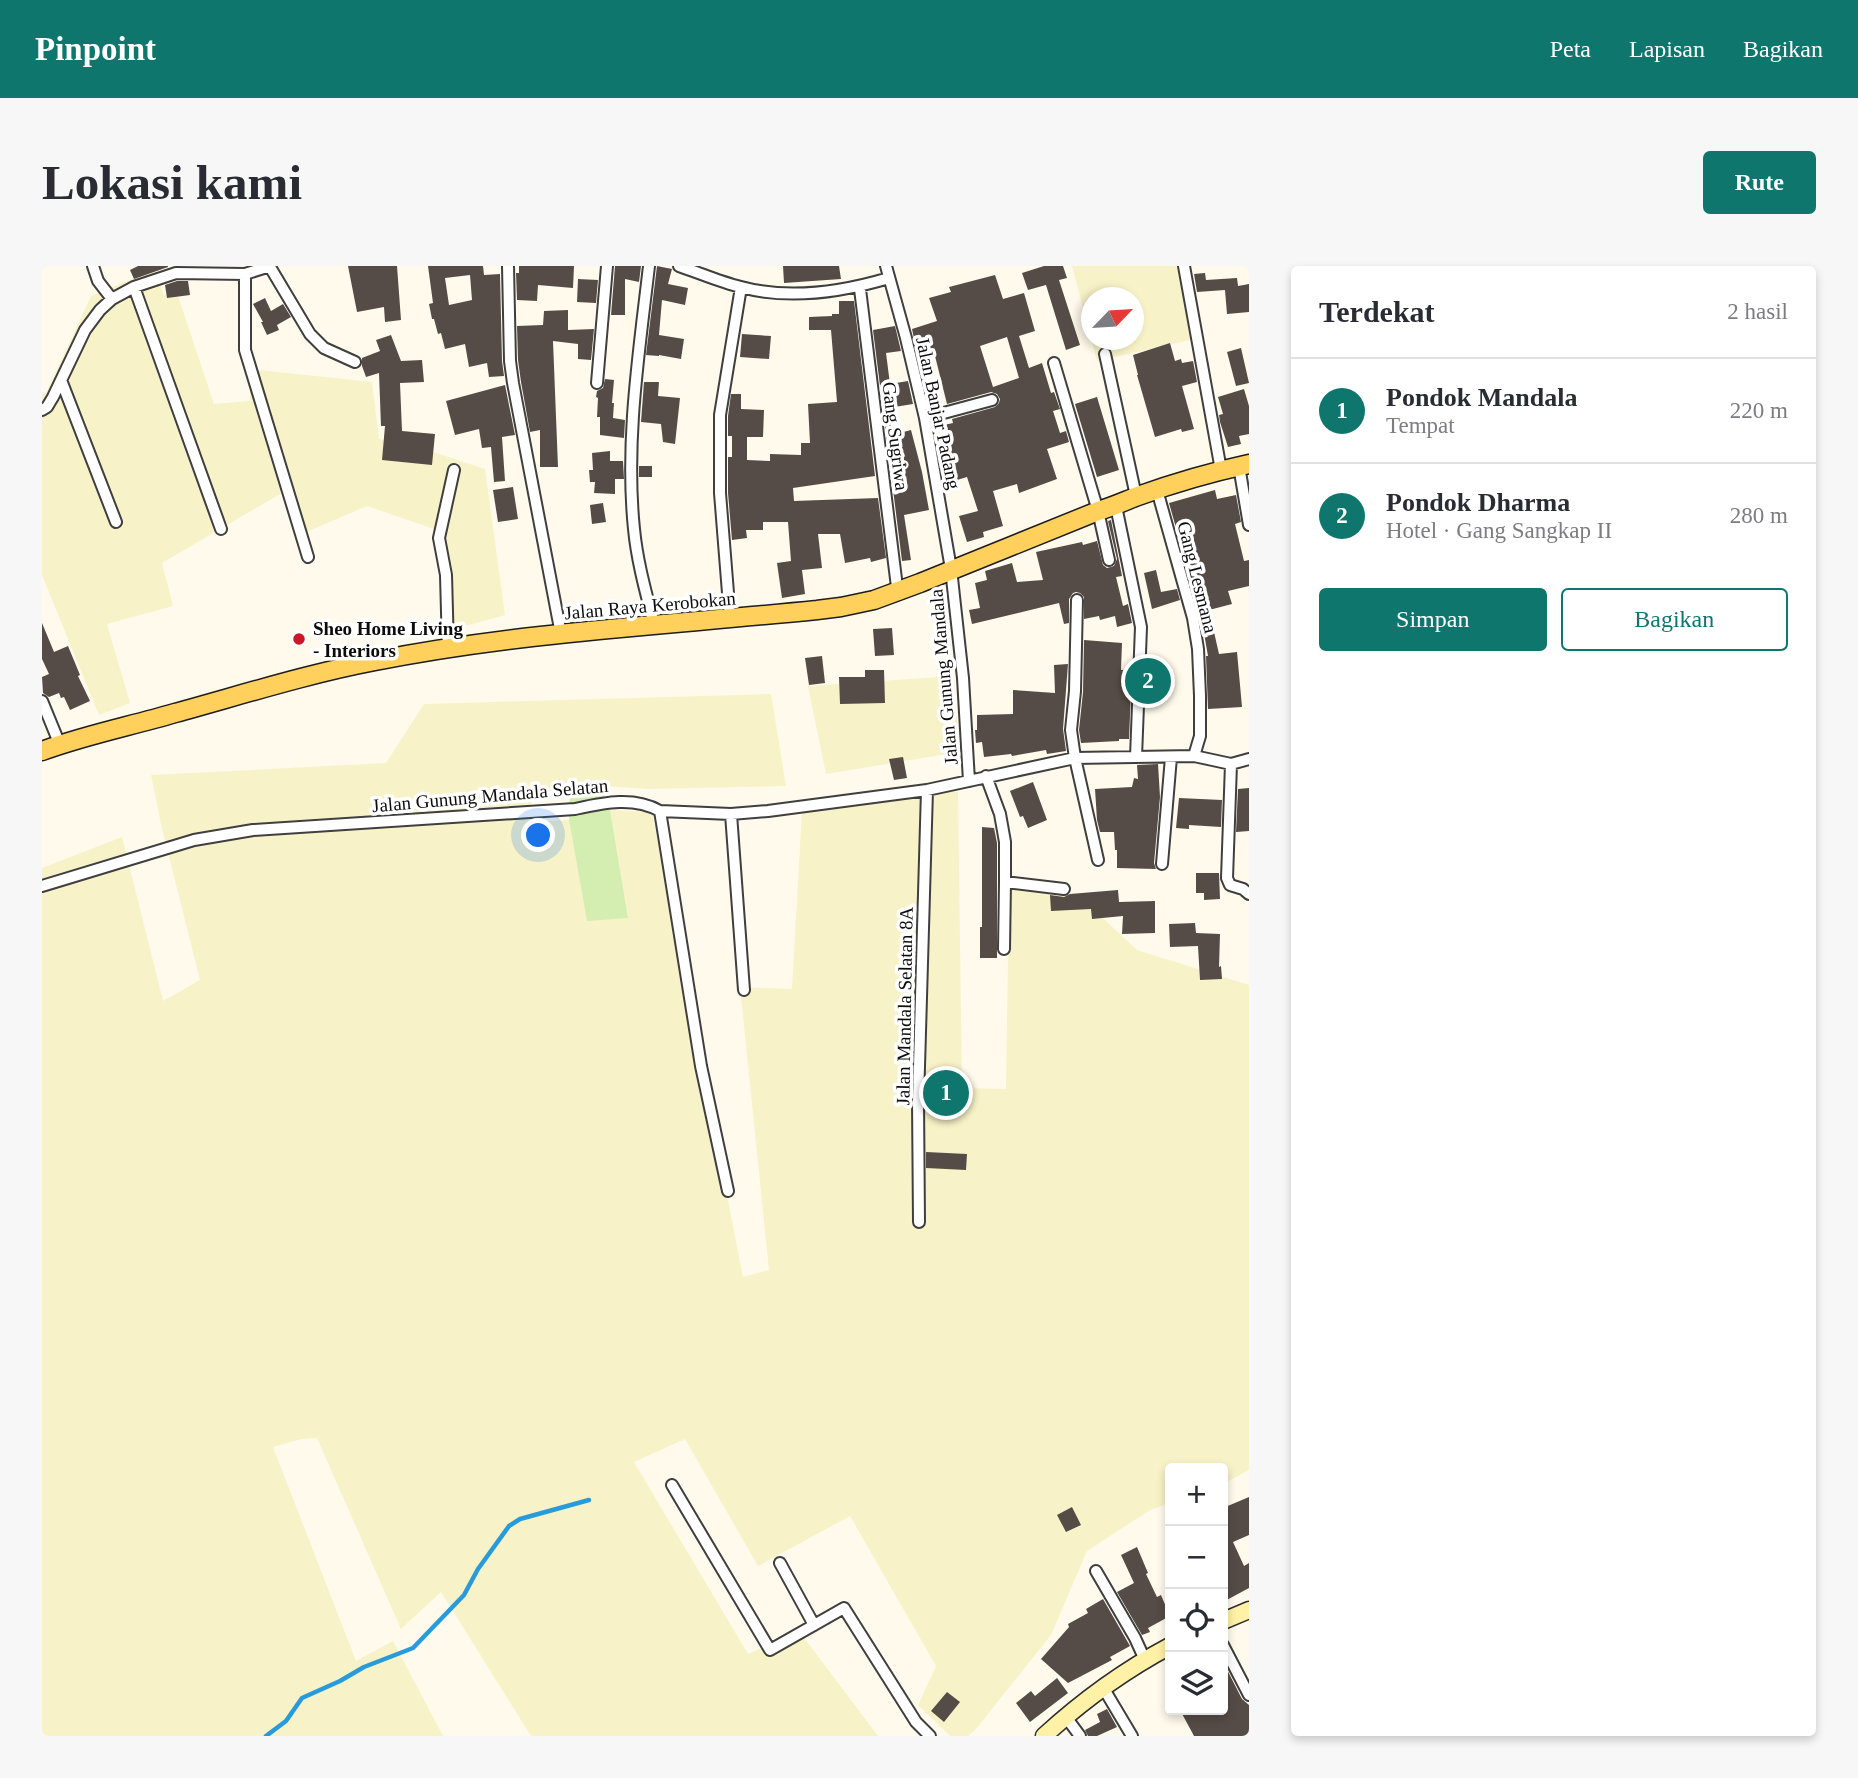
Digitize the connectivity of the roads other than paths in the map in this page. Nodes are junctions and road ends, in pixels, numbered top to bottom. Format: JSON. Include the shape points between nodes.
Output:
{"nodes":[{"id":1,"x":93,"y":266,"type":"edge"},
{"id":2,"x":270,"y":266,"type":"edge"},
{"id":3,"x":508,"y":266,"type":"edge"},
{"id":4,"x":607,"y":266,"type":"edge"},
{"id":5,"x":649,"y":266,"type":"edge"},
{"id":6,"x":679,"y":266,"type":"edge"},
{"id":7,"x":886,"y":266,"type":"edge"},
{"id":8,"x":1184,"y":266,"type":"edge"},
{"id":9,"x":706,"y":271,"type":"edge"},
{"id":10,"x":245,"y":274,"type":"junction"},
{"id":11,"x":889,"y":278,"type":"junction"},
{"id":12,"x":134,"y":287,"type":"junction"},
{"id":13,"x":741,"y":287,"type":"junction"},
{"id":14,"x":860,"y":289,"type":"dead end"},
{"id":15,"x":111,"y":299,"type":"junction"},
{"id":16,"x":1105,"y":354,"type":"dead end"},
{"id":17,"x":355,"y":362,"type":"dead end"},
{"id":18,"x":1054,"y":363,"type":"dead end"},
{"id":19,"x":61,"y":380,"type":"junction"},
{"id":20,"x":597,"y":383,"type":"dead end"},
{"id":21,"x":992,"y":400,"type":"dead end"},
{"id":22,"x":42,"y":410,"type":"edge"},
{"id":23,"x":925,"y":418,"type":"junction"},
{"id":24,"x":1236,"y":466,"type":"edge"},
{"id":25,"x":454,"y":470,"type":"dead end"},
{"id":26,"x":1157,"y":490,"type":"junction"},
{"id":27,"x":1136,"y":496,"type":"junction"},
{"id":28,"x":1116,"y":506,"type":"junction"},
{"id":29,"x":1098,"y":511,"type":"junction"},
{"id":30,"x":116,"y":522,"type":"dead end"},
{"id":31,"x":1249,"y":526,"type":"edge"},
{"id":32,"x":221,"y":529,"type":"dead end"},
{"id":33,"x":308,"y":557,"type":"dead end"},
{"id":34,"x":1109,"y":560,"type":"dead end"},
{"id":35,"x":951,"y":569,"type":"junction"},
{"id":36,"x":897,"y":587,"type":"dead end"},
{"id":37,"x":1077,"y":600,"type":"dead end"},
{"id":38,"x":730,"y":618,"type":"junction"},
{"id":39,"x":654,"y":624,"type":"junction"},
{"id":40,"x":562,"y":634,"type":"junction"},
{"id":41,"x":448,"y":649,"type":"junction"},
{"id":42,"x":42,"y":701,"type":"edge"},
{"id":43,"x":48,"y":746,"type":"edge"},
{"id":44,"x":1136,"y":757,"type":"junction"},
{"id":45,"x":1171,"y":757,"type":"junction"},
{"id":46,"x":1194,"y":757,"type":"junction"},
{"id":47,"x":1074,"y":758,"type":"junction"},
{"id":48,"x":1249,"y":758,"type":"edge"},
{"id":49,"x":1231,"y":764,"type":"junction"},
{"id":50,"x":986,"y":776,"type":"junction"},
{"id":51,"x":969,"y":781,"type":"junction"},
{"id":52,"x":927,"y":790,"type":"junction"},
{"id":53,"x":660,"y":811,"type":"junction"},
{"id":54,"x":731,"y":814,"type":"junction"},
{"id":55,"x":1098,"y":860,"type":"dead end"},
{"id":56,"x":1162,"y":864,"type":"dead end"},
{"id":57,"x":1005,"y":882,"type":"junction"},
{"id":58,"x":42,"y":886,"type":"edge"},
{"id":59,"x":1064,"y":889,"type":"dead end"},
{"id":60,"x":1249,"y":894,"type":"edge"},
{"id":61,"x":1004,"y":949,"type":"dead end"},
{"id":62,"x":744,"y":990,"type":"dead end"},
{"id":63,"x":728,"y":1191,"type":"dead end"},
{"id":64,"x":919,"y":1222,"type":"dead end"},
{"id":65,"x":672,"y":1485,"type":"dead end"},
{"id":66,"x":780,"y":1563,"type":"dead end"},
{"id":67,"x":1096,"y":1571,"type":"dead end"},
{"id":68,"x":1249,"y":1611,"type":"edge"},
{"id":69,"x":1228,"y":1619,"type":"edge"},
{"id":70,"x":814,"y":1625,"type":"junction"},
{"id":71,"x":1165,"y":1649,"type":"edge"},
{"id":72,"x":1227,"y":1652,"type":"edge"},
{"id":73,"x":1145,"y":1660,"type":"junction"},
{"id":74,"x":1104,"y":1689,"type":"junction"},
{"id":75,"x":1249,"y":1695,"type":"edge"},
{"id":76,"x":1066,"y":1717,"type":"junction"},
{"id":77,"x":930,"y":1736,"type":"edge"},
{"id":78,"x":1044,"y":1736,"type":"edge"},
{"id":79,"x":1080,"y":1736,"type":"edge"},
{"id":80,"x":1132,"y":1736,"type":"edge"}],
"edges":[{"from":1,"to":15,"type":"street","via":[[97,281]]},
{"from":2,"to":10,"type":"street"},
{"from":2,"to":17,"type":"street","via":[[310,334],[324,348]]},
{"from":3,"to":40,"type":"street","via":[[513,383]]},
{"from":4,"to":20,"type":"street"},
{"from":5,"to":39,"type":"street","via":[[631,445],[635,540]]},
{"from":6,"to":9,"type":"street"},
{"from":7,"to":11,"type":"street","name":"Jalan Banjar Padang"},
{"from":8,"to":24,"type":"street"},
{"from":9,"to":13,"type":"street"},
{"from":10,"to":12,"type":"street","via":[[176,272]]},
{"from":10,"to":33,"type":"street","via":[[244,346]]},
{"from":11,"to":13,"type":"street","via":[[810,293],[780,294]]},
{"from":11,"to":23,"type":"street","name":"Jalan Banjar Padang"},
{"from":12,"to":15,"type":"street"},
{"from":12,"to":32,"type":"street"},
{"from":13,"to":38,"type":"street","via":[[720,415],[720,493]]},
{"from":14,"to":36,"type":"street","name":"Gang Sugriwa"},
{"from":15,"to":19,"type":"street","via":[[85,330]]},
{"from":16,"to":27,"type":"street"},
{"from":18,"to":29,"type":"street"},
{"from":19,"to":22,"type":"street"},
{"from":19,"to":30,"type":"street"},
{"from":21,"to":23,"type":"street"},
{"from":23,"to":35,"type":"street","name":"Jalan Banjar Padang"},
{"from":24,"to":26,"type":"main road","name":"Jalan Raya Kerobokan"},
{"from":24,"to":31,"type":"street"},
{"from":25,"to":41,"type":"street","via":[[439,538],[446,575]]},
{"from":26,"to":27,"type":"main road","name":"Jalan Raya Kerobokan"},
{"from":26,"to":46,"type":"street","name":"Gang Lesmana","via":[[1198,649],[1200,736]]},
{"from":27,"to":28,"type":"main road","name":"Jalan Raya Kerobokan"},
{"from":28,"to":29,"type":"main road","name":"Jalan Raya Kerobokan"},
{"from":28,"to":44,"type":"street","via":[[1142,627]]},
{"from":29,"to":34,"type":"street"},
{"from":29,"to":35,"type":"main road","name":"Jalan Raya Kerobokan"},
{"from":35,"to":38,"type":"main road","name":"Jalan Raya Kerobokan","via":[[874,600]]},
{"from":35,"to":51,"type":"street","name":"Jalan Gunung Mandala"},
{"from":37,"to":47,"type":"street","via":[[1071,730]]},
{"from":38,"to":39,"type":"main road","name":"Jalan Raya Kerobokan"},
{"from":39,"to":40,"type":"main road","name":"Jalan Raya Kerobokan"},
{"from":40,"to":41,"type":"main road","name":"Jalan Raya Kerobokan"},
{"from":41,"to":43,"type":"main road","name":"Jalan Raya Kerobokan","via":[[307,677]]},
{"from":42,"to":43,"type":"street"},
{"from":44,"to":45,"type":"street","name":"Jalan Gunung Mandala Selatan"},
{"from":44,"to":47,"type":"street","name":"Jalan Gunung Mandala Selatan"},
{"from":45,"to":46,"type":"street","name":"Jalan Gunung Mandala Selatan"},
{"from":45,"to":56,"type":"street"},
{"from":46,"to":49,"type":"street"},
{"from":47,"to":50,"type":"street","name":"Jalan Gunung Mandala Selatan"},
{"from":47,"to":55,"type":"street"},
{"from":48,"to":49,"type":"street"},
{"from":49,"to":60,"type":"street","via":[[1227,878],[1230,885]]},
{"from":50,"to":51,"type":"street","name":"Jalan Gunung Mandala Selatan"},
{"from":50,"to":57,"type":"street","via":[[1000,814]]},
{"from":51,"to":52,"type":"street","name":"Jalan Gunung Mandala Selatan"},
{"from":52,"to":54,"type":"street","name":"Jalan Gunung Mandala Selatan"},
{"from":52,"to":64,"type":"street","name":"Jalan Mandala Selatan 8A"},
{"from":53,"to":54,"type":"street","name":"Jalan Gunung Mandala Selatan"},
{"from":53,"to":58,"type":"street","name":"Jalan Gunung Mandala Selatan","via":[[608,802],[575,809],[253,830],[194,840]]},
{"from":53,"to":63,"type":"street","via":[[701,1066]]},
{"from":54,"to":62,"type":"street"},
{"from":57,"to":59,"type":"street"},
{"from":57,"to":61,"type":"street"},
{"from":65,"to":70,"type":"street","via":[[770,1650]]},
{"from":66,"to":70,"type":"street"},
{"from":67,"to":73,"type":"street"},
{"from":68,"to":69,"type":"street"},
{"from":70,"to":77,"type":"street","via":[[844,1608],[916,1722]]},
{"from":71,"to":73,"type":"street"},
{"from":72,"to":75,"type":"street"},
{"from":73,"to":74,"type":"street"},
{"from":74,"to":76,"type":"street"},
{"from":74,"to":80,"type":"street"},
{"from":76,"to":78,"type":"street"},
{"from":76,"to":79,"type":"street"}]}
